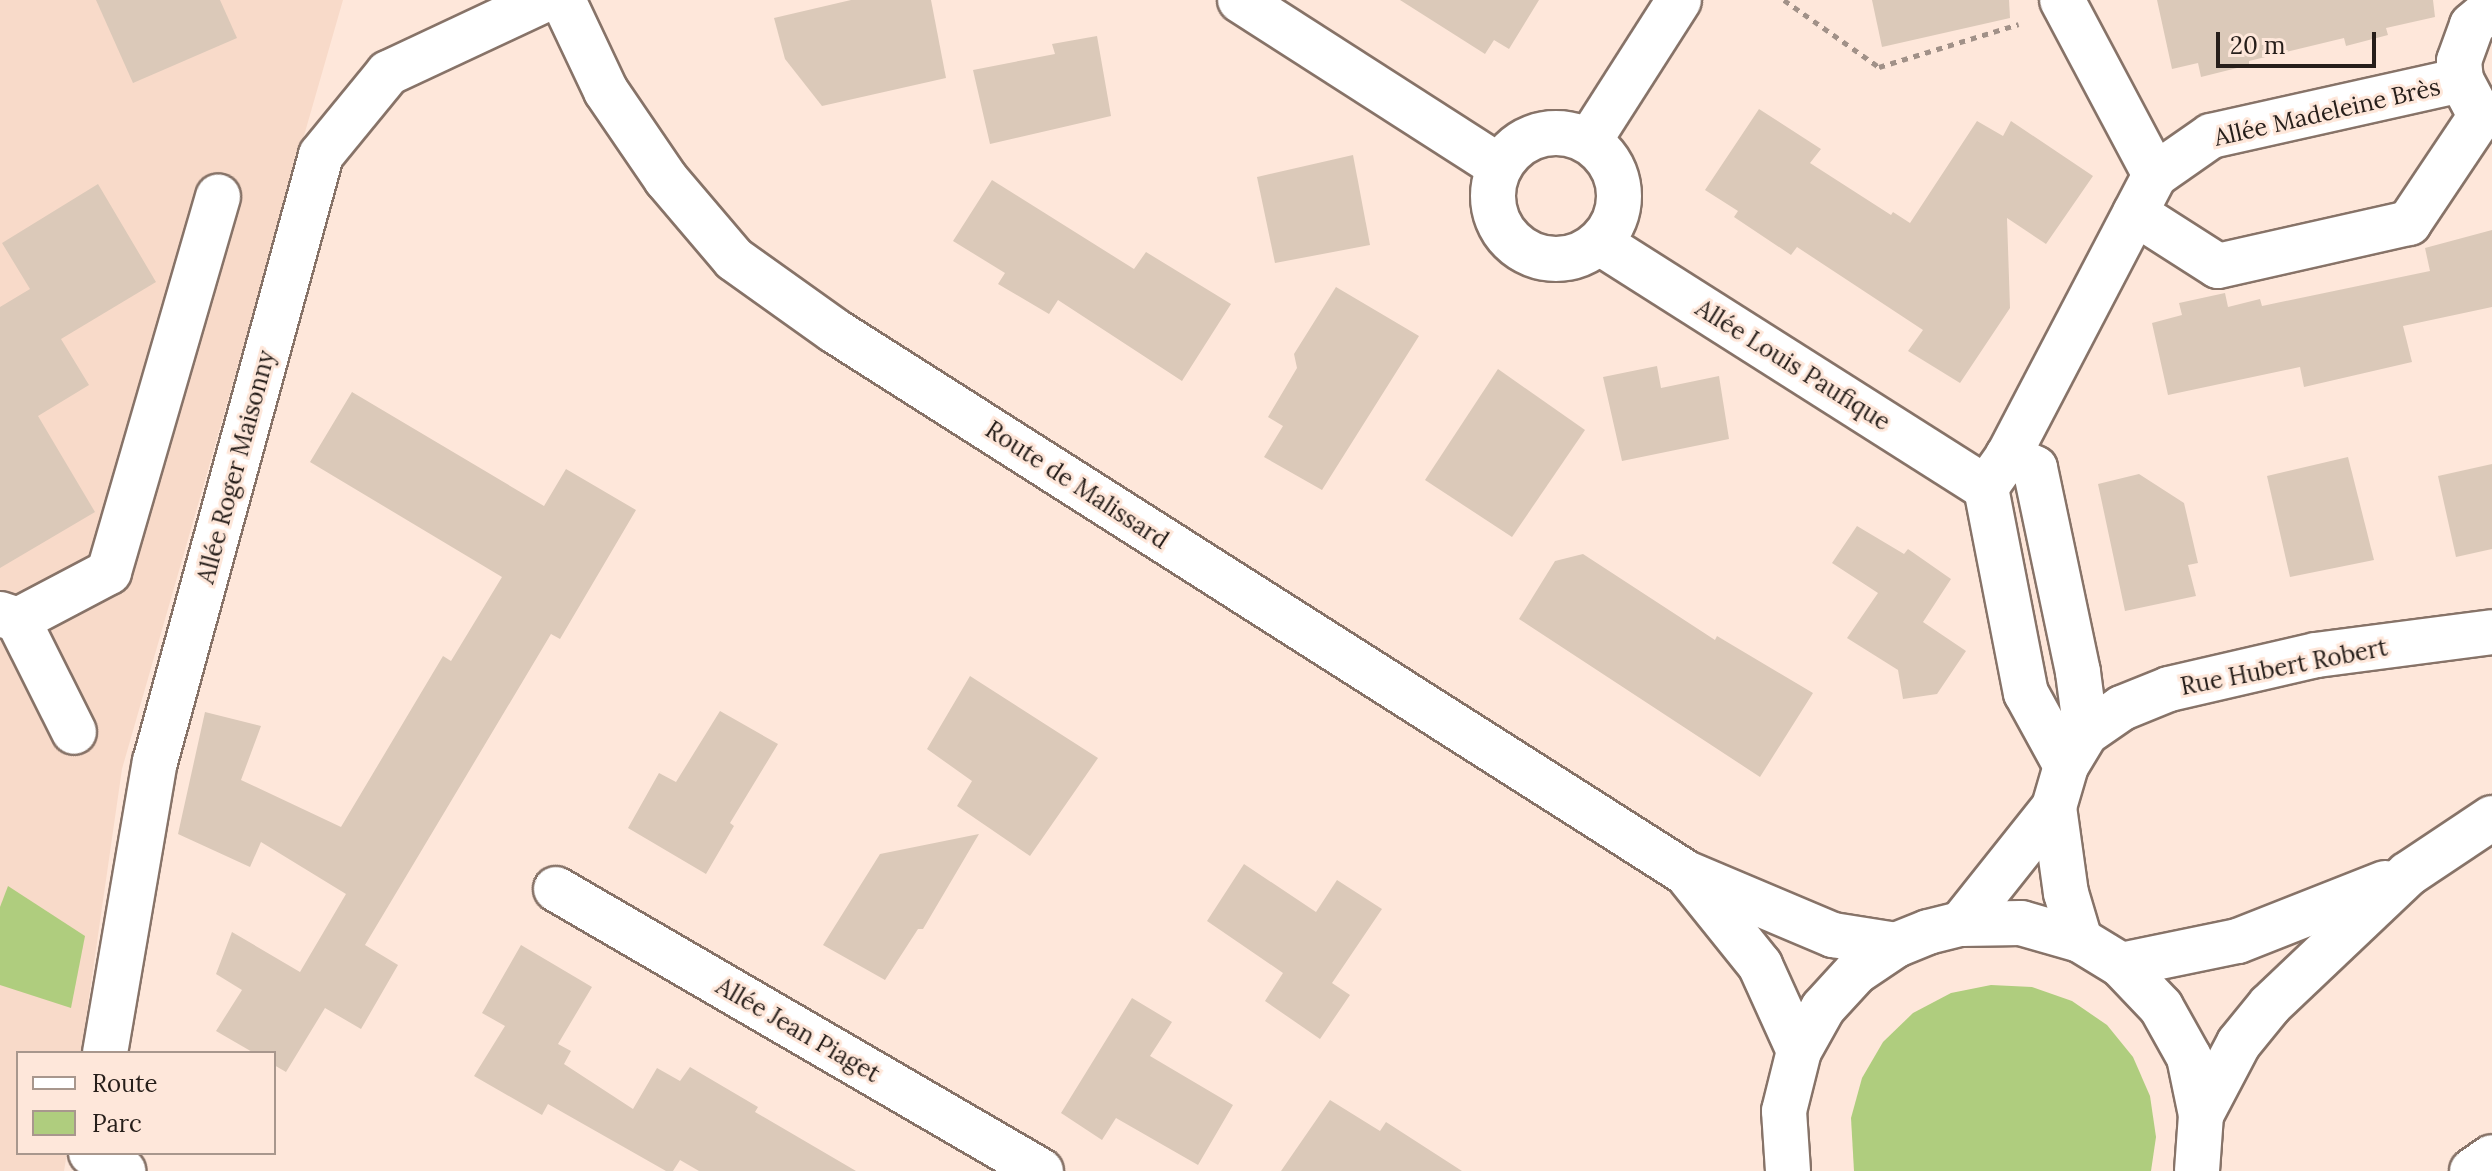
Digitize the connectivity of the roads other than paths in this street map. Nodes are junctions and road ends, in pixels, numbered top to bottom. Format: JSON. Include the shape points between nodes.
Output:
{"nodes":[{"id":1,"x":544,"y":0,"type":"edge"},
{"id":2,"x":563,"y":0,"type":"edge"},
{"id":3,"x":1240,"y":0,"type":"edge"},
{"id":4,"x":1679,"y":0,"type":"edge"},
{"id":5,"x":2064,"y":5,"type":"edge"},
{"id":6,"x":2492,"y":8,"type":"edge"},
{"id":7,"x":2478,"y":105,"type":"edge"},
{"id":8,"x":1589,"y":141,"type":"junction"},
{"id":9,"x":1499,"y":166,"type":"junction"},
{"id":10,"x":2155,"y":175,"type":"junction"},
{"id":11,"x":218,"y":196,"type":"dead end"},
{"id":12,"x":2135,"y":213,"type":"junction"},
{"id":13,"x":1600,"y":243,"type":"junction"},
{"id":14,"x":1997,"y":472,"type":"junction"},
{"id":15,"x":9,"y":617,"type":"edge"},
{"id":16,"x":2492,"y":632,"type":"edge"},
{"id":17,"x":74,"y":732,"type":"dead end"},
{"id":18,"x":2076,"y":750,"type":"junction"},
{"id":19,"x":2054,"y":807,"type":"junction"},
{"id":20,"x":2492,"y":818,"type":"edge"},
{"id":21,"x":1686,"y":873,"type":"junction"},
{"id":22,"x":2408,"y":874,"type":"junction"},
{"id":23,"x":556,"y":889,"type":"dead end"},
{"id":24,"x":1961,"y":924,"type":"junction"},
{"id":25,"x":2080,"y":940,"type":"junction"},
{"id":26,"x":1896,"y":945,"type":"junction"},
{"id":27,"x":2121,"y":965,"type":"junction"},
{"id":28,"x":105,"y":1051,"type":"edge"},
{"id":29,"x":1799,"y":1051,"type":"junction"},
{"id":30,"x":2201,"y":1115,"type":"junction"},
{"id":31,"x":94,"y":1155,"type":"edge"},
{"id":32,"x":2492,"y":1157,"type":"edge"},
{"id":33,"x":2201,"y":1168,"type":"edge"},
{"id":34,"x":123,"y":1171,"type":"edge"},
{"id":35,"x":1041,"y":1171,"type":"edge"},
{"id":36,"x":1788,"y":1171,"type":"edge"},
{"id":37,"x":2472,"y":1171,"type":"edge"}],
"edges":[{"from":1,"to":28,"type":"street","name":"Allée Roger Maisonny","via":[[388,73],[321,155],[155,762]]},
{"from":2,"to":21,"type":"street","name":"Route de Malissard","via":[[606,91],[666,179],[734,259],[835,331]]},
{"from":3,"to":9,"type":"street"},
{"from":4,"to":8,"type":"street"},
{"from":5,"to":10,"type":"street"},
{"from":6,"to":7,"type":"street","name":"Allée Madeleine Brès","via":[[2472,25],[2463,42]]},
{"from":7,"to":10,"type":"street","name":"Allée Madeleine Brès","via":[[2211,136]]},
{"from":7,"to":12,"type":"street","via":[[2409,223],[2218,266]]},
{"from":8,"to":9,"type":"street","via":[[1551,131],[1521,141]]},
{"from":8,"to":13,"type":"street","via":[[1609,159],[1620,198]]},
{"from":9,"to":13,"type":"street","via":[[1491,197],[1502,230],[1527,253],[1560,260]]},
{"from":10,"to":12,"type":"street","name":"Allée Madeleine Brès"},
{"from":11,"to":15,"type":"street","via":[[109,572]]},
{"from":12,"to":14,"type":"street","name":"Allée Madeleine Brès"},
{"from":13,"to":14,"type":"street","name":"Allée Louis Paufique"},
{"from":14,"to":18,"type":"street","name":"Allée Louis Paufique","via":[[2035,468],[2078,672]]},
{"from":15,"to":17,"type":"street"},
{"from":16,"to":18,"type":"street","name":"Rue Hubert Robert","via":[[2316,655],[2169,689],[2122,708]]},
{"from":18,"to":19,"type":"street","name":"Allée Louis Paufique"},
{"from":19,"to":24,"type":"street","name":"Allée Louis Paufique"},
{"from":19,"to":25,"type":"street","name":"Allée Louis Paufique","via":[[2066,893]]},
{"from":20,"to":22,"type":"street"},
{"from":21,"to":26,"type":"street","name":"Route de Malissard","via":[[1833,935]]},
{"from":21,"to":29,"type":"street","name":"Route de Malissard","via":[[1760,965]]},
{"from":22,"to":27,"type":"street","via":[[2238,941]]},
{"from":22,"to":30,"type":"street","via":[[2270,1005],[2239,1043]]},
{"from":23,"to":35,"type":"street","name":"Allée Jean Piaget"},
{"from":24,"to":25,"type":"street","via":[[2021,923]]},
{"from":24,"to":26,"type":"street"},
{"from":25,"to":27,"type":"street"},
{"from":26,"to":29,"type":"street","via":[[1856,972],[1823,1008]]},
{"from":27,"to":30,"type":"street","via":[[2161,1007],[2189,1057]]},
{"from":29,"to":36,"type":"street","via":[[1784,1111]]},
{"from":30,"to":33,"type":"street"},
{"from":31,"to":34,"type":"street"},
{"from":32,"to":37,"type":"street"}]}
